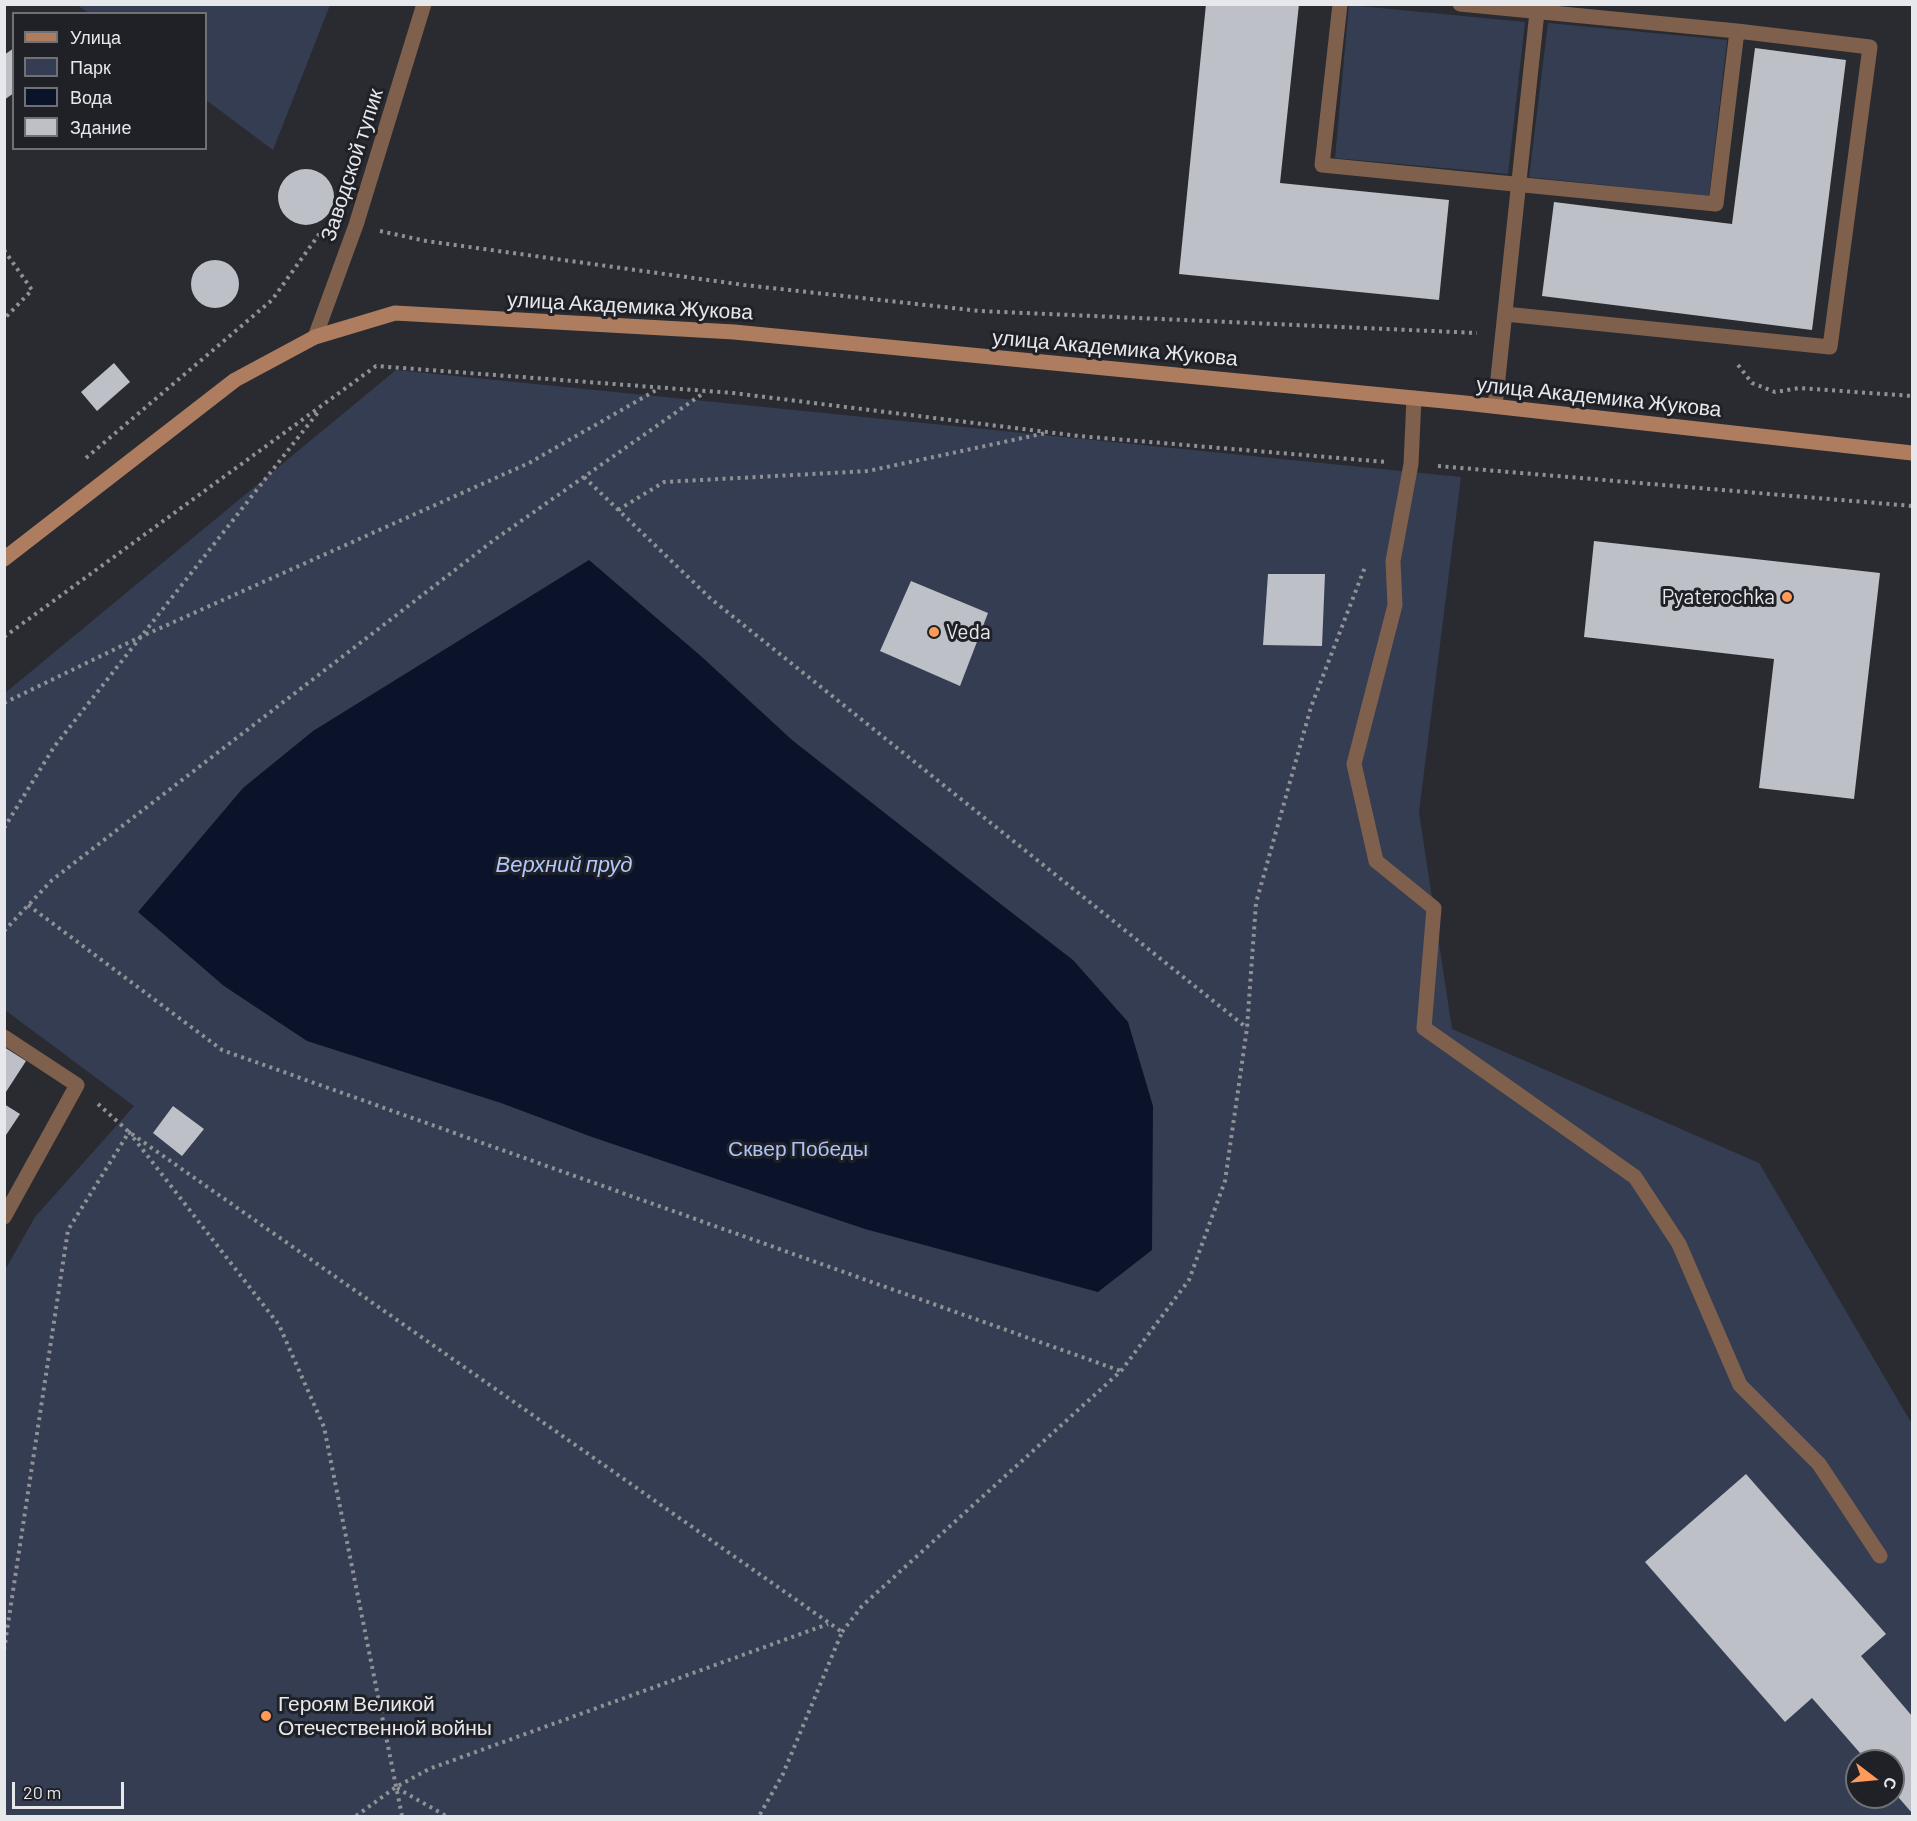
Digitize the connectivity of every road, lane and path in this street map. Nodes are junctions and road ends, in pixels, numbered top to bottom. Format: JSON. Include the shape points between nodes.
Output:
{"nodes":[{"id":1,"x":424,"y":4,"type":"edge"},
{"id":2,"x":1340,"y":4,"type":"edge"},
{"id":3,"x":1460,"y":4,"type":"edge"},
{"id":4,"x":1537,"y":12,"type":"junction"},
{"id":5,"x":1737,"y":31,"type":"junction"},
{"id":6,"x":1518,"y":185,"type":"junction"},
{"id":7,"x":4,"y":250,"type":"edge"},
{"id":8,"x":1504,"y":314,"type":"junction"},
{"id":9,"x":4,"y":319,"type":"edge"},
{"id":10,"x":315,"y":337,"type":"junction"},
{"id":11,"x":661,"y":388,"type":"junction"},
{"id":12,"x":706,"y":391,"type":"junction"},
{"id":13,"x":1414,"y":398,"type":"junction"},
{"id":14,"x":323,"y":405,"type":"junction"},
{"id":15,"x":1495,"y":406,"type":"junction"},
{"id":16,"x":1051,"y":432,"type":"junction"},
{"id":17,"x":1912,"y":453,"type":"edge"},
{"id":18,"x":1386,"y":462,"type":"junction"},
{"id":19,"x":1411,"y":464,"type":"junction"},
{"id":20,"x":1385,"y":473,"type":"dead end"},
{"id":21,"x":584,"y":477,"type":"junction"},
{"id":22,"x":1912,"y":506,"type":"edge"},
{"id":23,"x":618,"y":510,"type":"junction"},
{"id":24,"x":4,"y":559,"type":"edge"},
{"id":25,"x":1366,"y":562,"type":"dead end"},
{"id":26,"x":4,"y":637,"type":"edge"},
{"id":27,"x":138,"y":638,"type":"junction"},
{"id":28,"x":4,"y":703,"type":"edge"},
{"id":29,"x":4,"y":828,"type":"edge"},
{"id":30,"x":28,"y":905,"type":"junction"},
{"id":31,"x":5,"y":929,"type":"edge"},
{"id":32,"x":1247,"y":1028,"type":"junction"},
{"id":33,"x":4,"y":1037,"type":"edge"},
{"id":34,"x":77,"y":1085,"type":"junction"},
{"id":35,"x":129,"y":1132,"type":"junction"},
{"id":36,"x":4,"y":1217,"type":"edge"},
{"id":37,"x":1121,"y":1371,"type":"junction"},
{"id":38,"x":1880,"y":1556,"type":"dead end"},
{"id":39,"x":829,"y":1623,"type":"junction"},
{"id":40,"x":842,"y":1632,"type":"junction"},
{"id":41,"x":4,"y":1650,"type":"edge"},
{"id":42,"x":396,"y":1787,"type":"junction"},
{"id":43,"x":356,"y":1816,"type":"edge"},
{"id":44,"x":402,"y":1816,"type":"edge"},
{"id":45,"x":446,"y":1816,"type":"edge"},
{"id":46,"x":759,"y":1816,"type":"edge"}],
"edges":[{"from":1,"to":10,"type":"street","name":"Заводской тупик","via":[[356,225]]},
{"from":2,"to":6,"type":"street","via":[[1322,165]]},
{"from":3,"to":4,"type":"street"},
{"from":4,"to":5,"type":"street"},
{"from":4,"to":6,"type":"street"},
{"from":5,"to":6,"type":"street","via":[[1716,204]]},
{"from":5,"to":8,"type":"street","via":[[1870,46],[1830,346]]},
{"from":6,"to":8,"type":"street"},
{"from":7,"to":9,"type":"path","via":[[32,290]]},
{"from":8,"to":15,"type":"street"},
{"from":10,"to":13,"type":"main road","name":"улица Академика Жукова","via":[[395,313],[734,332]]},
{"from":10,"to":24,"type":"main road","name":"улица Академика Жукова","via":[[235,380]]},
{"from":11,"to":12,"type":"path"},
{"from":11,"to":14,"type":"path","via":[[376,366]]},
{"from":11,"to":27,"type":"path","via":[[529,463]]},
{"from":12,"to":16,"type":"path"},
{"from":12,"to":21,"type":"path"},
{"from":13,"to":15,"type":"main road","name":"улица Академика Жукова"},
{"from":13,"to":19,"type":"street"},
{"from":14,"to":26,"type":"path"},
{"from":14,"to":27,"type":"path"},
{"from":15,"to":17,"type":"main road","name":"улица Академика Жукова"},
{"from":16,"to":18,"type":"path"},
{"from":16,"to":23,"type":"path","via":[[868,471],[664,482]]},
{"from":18,"to":19,"type":"path"},
{"from":18,"to":20,"type":"path"},
{"from":19,"to":22,"type":"path"},
{"from":19,"to":38,"type":"street","via":[[1393,561],[1395,605],[1354,764],[1376,861],[1434,908],[1424,1028],[1635,1177],[1679,1244],[1740,1384],[1819,1464]]},
{"from":21,"to":23,"type":"path"},
{"from":21,"to":30,"type":"path","via":[[494,540],[51,880]]},
{"from":23,"to":32,"type":"path","via":[[711,599]]},
{"from":25,"to":32,"type":"path","via":[[1311,707],[1256,903]]},
{"from":27,"to":28,"type":"path"},
{"from":27,"to":29,"type":"path","via":[[54,747]]},
{"from":30,"to":31,"type":"path"},
{"from":30,"to":37,"type":"path","via":[[222,1050]]},
{"from":32,"to":37,"type":"path","via":[[1225,1181],[1189,1280]]},
{"from":33,"to":34,"type":"street"},
{"from":34,"to":35,"type":"path"},
{"from":34,"to":36,"type":"street"},
{"from":35,"to":39,"type":"path"},
{"from":35,"to":41,"type":"path","via":[[68,1230]]},
{"from":35,"to":42,"type":"path","via":[[279,1325],[324,1427]]},
{"from":37,"to":40,"type":"path","via":[[862,1606]]},
{"from":39,"to":40,"type":"path"},
{"from":39,"to":42,"type":"path","via":[[429,1769]]},
{"from":40,"to":46,"type":"path","via":[[783,1774]]},
{"from":42,"to":43,"type":"path"},
{"from":42,"to":44,"type":"path"},
{"from":42,"to":45,"type":"path"}]}
